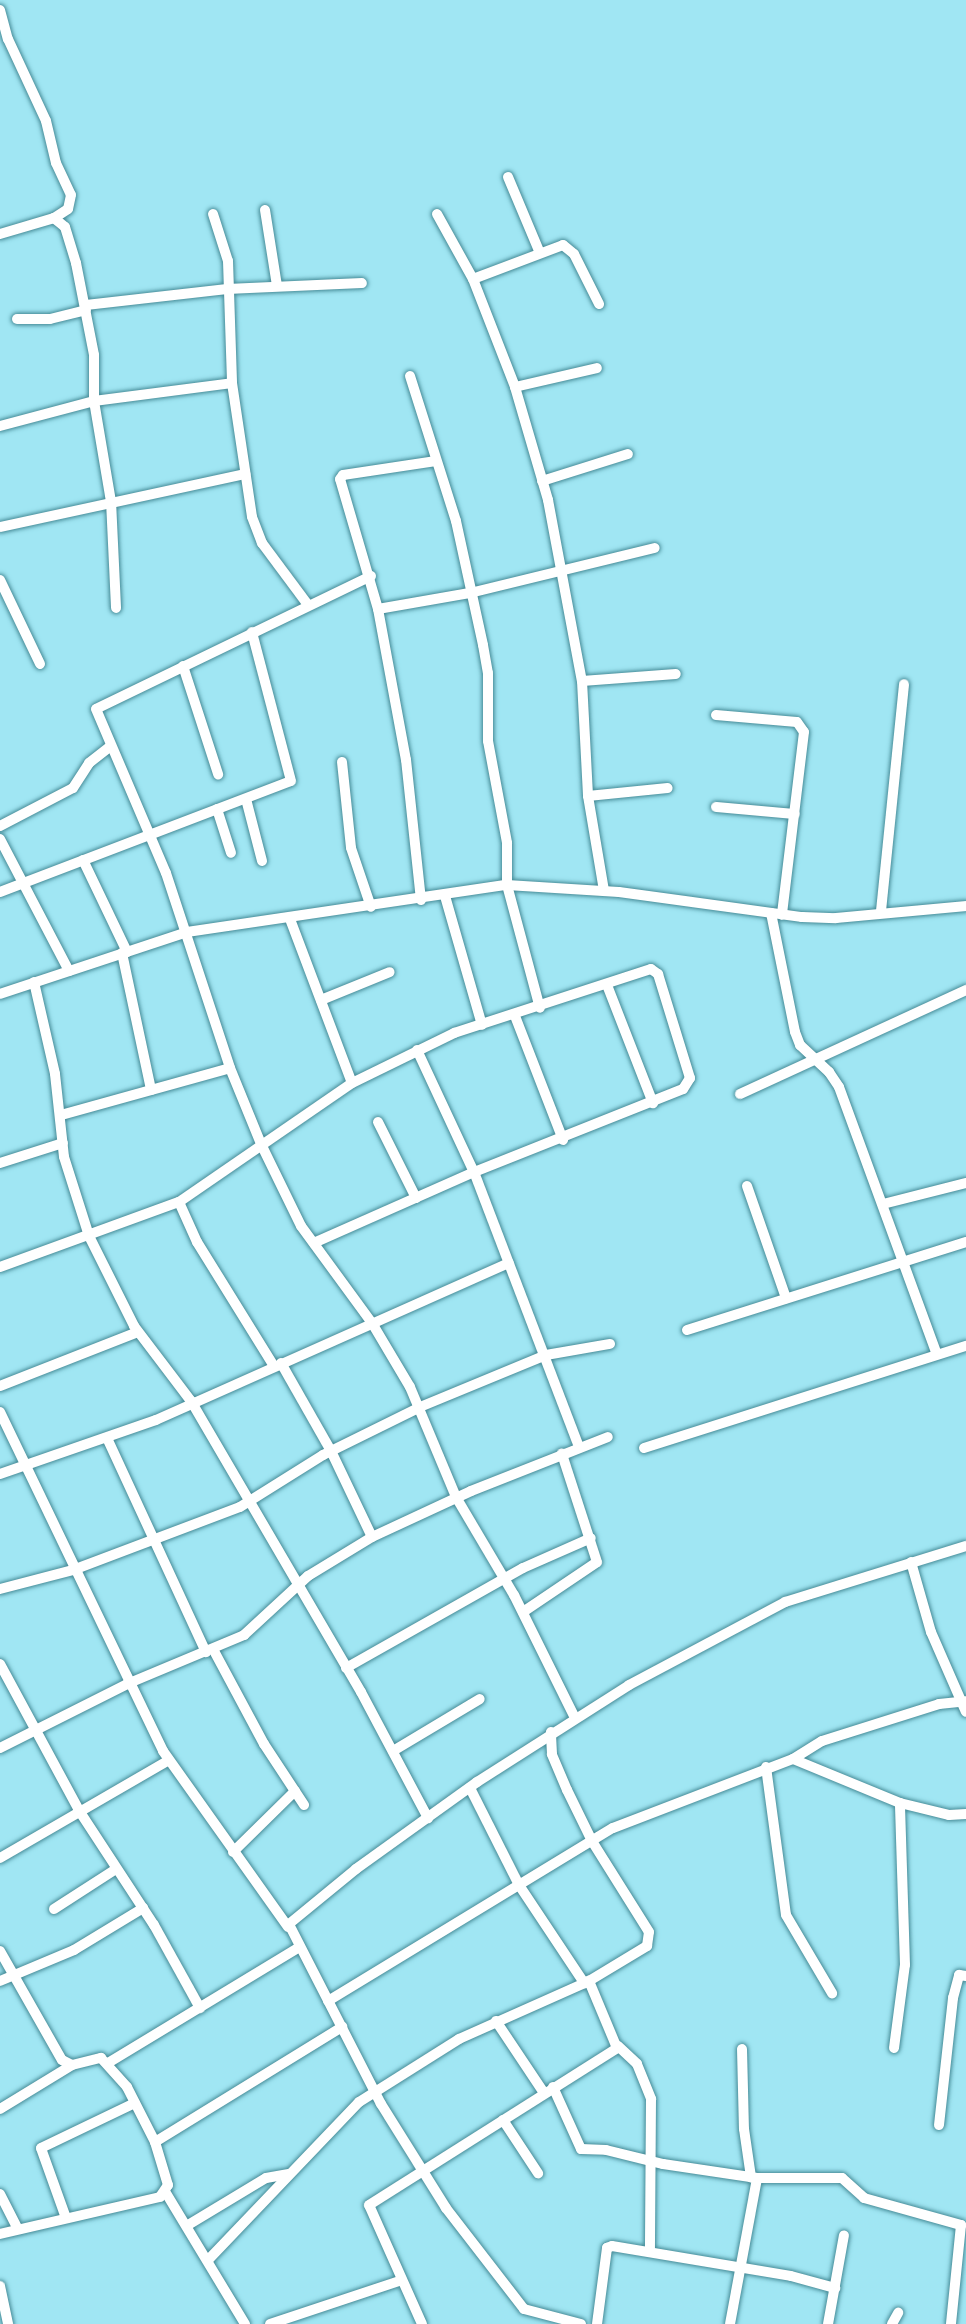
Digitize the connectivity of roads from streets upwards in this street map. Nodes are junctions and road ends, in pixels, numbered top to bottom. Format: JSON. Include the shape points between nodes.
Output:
{"nodes":[{"id":1,"x":3,"y":0,"type":"edge"},
{"id":2,"x":0,"y":8,"type":"edge"},
{"id":3,"x":508,"y":177,"type":"dead end"},
{"id":4,"x":265,"y":209,"type":"dead end"},
{"id":5,"x":213,"y":214,"type":"dead end"},
{"id":6,"x":437,"y":214,"type":"dead end"},
{"id":7,"x":54,"y":218,"type":"junction"},
{"id":8,"x":0,"y":234,"type":"edge"},
{"id":9,"x":540,"y":253,"type":"junction"},
{"id":10,"x":473,"y":279,"type":"junction"},
{"id":11,"x":362,"y":283,"type":"dead end"},
{"id":12,"x":277,"y":286,"type":"junction"},
{"id":13,"x":227,"y":289,"type":"junction"},
{"id":14,"x":599,"y":304,"type":"dead end"},
{"id":15,"x":86,"y":307,"type":"junction"},
{"id":16,"x":17,"y":319,"type":"dead end"},
{"id":17,"x":597,"y":368,"type":"dead end"},
{"id":18,"x":410,"y":376,"type":"dead end"},
{"id":19,"x":232,"y":383,"type":"junction"},
{"id":20,"x":514,"y":387,"type":"junction"},
{"id":21,"x":94,"y":401,"type":"junction"},
{"id":22,"x":0,"y":426,"type":"edge"},
{"id":23,"x":628,"y":454,"type":"dead end"},
{"id":24,"x":436,"y":461,"type":"junction"},
{"id":25,"x":245,"y":474,"type":"junction"},
{"id":26,"x":542,"y":481,"type":"junction"},
{"id":27,"x":111,"y":501,"type":"junction"},
{"id":28,"x":0,"y":527,"type":"edge"},
{"id":29,"x":655,"y":548,"type":"dead end"},
{"id":30,"x":563,"y":572,"type":"junction"},
{"id":31,"x":371,"y":576,"type":"junction"},
{"id":32,"x":0,"y":580,"type":"edge"},
{"id":33,"x":470,"y":593,"type":"junction"},
{"id":34,"x":308,"y":606,"type":"junction"},
{"id":35,"x":116,"y":608,"type":"dead end"},
{"id":36,"x":378,"y":608,"type":"junction"},
{"id":37,"x":251,"y":632,"type":"junction"},
{"id":38,"x":40,"y":664,"type":"dead end"},
{"id":39,"x":183,"y":666,"type":"junction"},
{"id":40,"x":676,"y":674,"type":"dead end"},
{"id":41,"x":582,"y":681,"type":"junction"},
{"id":42,"x":904,"y":684,"type":"dead end"},
{"id":43,"x":716,"y":715,"type":"dead end"},
{"id":44,"x":111,"y":746,"type":"junction"},
{"id":45,"x":342,"y":762,"type":"dead end"},
{"id":46,"x":218,"y":774,"type":"dead end"},
{"id":47,"x":668,"y":788,"type":"dead end"},
{"id":48,"x":588,"y":796,"type":"junction"},
{"id":49,"x":246,"y":799,"type":"junction"},
{"id":50,"x":716,"y":807,"type":"dead end"},
{"id":51,"x":218,"y":809,"type":"junction"},
{"id":52,"x":795,"y":814,"type":"junction"},
{"id":53,"x":0,"y":825,"type":"edge"},
{"id":54,"x":149,"y":835,"type":"junction"},
{"id":55,"x":0,"y":839,"type":"edge"},
{"id":56,"x":231,"y":853,"type":"dead end"},
{"id":57,"x":83,"y":860,"type":"junction"},
{"id":58,"x":262,"y":861,"type":"dead end"},
{"id":59,"x":22,"y":883,"type":"junction"},
{"id":60,"x":508,"y":885,"type":"junction"},
{"id":61,"x":604,"y":891,"type":"junction"},
{"id":62,"x":0,"y":892,"type":"edge"},
{"id":63,"x":445,"y":896,"type":"junction"},
{"id":64,"x":421,"y":900,"type":"junction"},
{"id":65,"x":966,"y":906,"type":"edge"},
{"id":66,"x":371,"y":908,"type":"junction"},
{"id":67,"x":881,"y":911,"type":"junction"},
{"id":68,"x":777,"y":914,"type":"junction"},
{"id":69,"x":290,"y":919,"type":"junction"},
{"id":70,"x":187,"y":932,"type":"junction"},
{"id":71,"x":125,"y":952,"type":"junction"},
{"id":72,"x":69,"y":971,"type":"junction"},
{"id":73,"x":390,"y":972,"type":"dead end"},
{"id":74,"x":34,"y":982,"type":"junction"},
{"id":75,"x":607,"y":985,"type":"junction"},
{"id":76,"x":966,"y":990,"type":"edge"},
{"id":77,"x":0,"y":994,"type":"edge"},
{"id":78,"x":321,"y":1000,"type":"junction"},
{"id":79,"x":540,"y":1008,"type":"junction"},
{"id":80,"x":515,"y":1016,"type":"junction"},
{"id":81,"x":482,"y":1025,"type":"junction"},
{"id":82,"x":417,"y":1050,"type":"junction"},
{"id":83,"x":814,"y":1057,"type":"junction"},
{"id":84,"x":230,"y":1068,"type":"junction"},
{"id":85,"x":352,"y":1083,"type":"junction"},
{"id":86,"x":150,"y":1090,"type":"junction"},
{"id":87,"x":740,"y":1094,"type":"dead end"},
{"id":88,"x":653,"y":1103,"type":"junction"},
{"id":89,"x":61,"y":1115,"type":"junction"},
{"id":90,"x":378,"y":1122,"type":"dead end"},
{"id":91,"x":563,"y":1140,"type":"junction"},
{"id":92,"x":62,"y":1143,"type":"junction"},
{"id":93,"x":261,"y":1144,"type":"junction"},
{"id":94,"x":0,"y":1163,"type":"edge"},
{"id":95,"x":474,"y":1172,"type":"junction"},
{"id":96,"x":966,"y":1183,"type":"edge"},
{"id":97,"x":747,"y":1186,"type":"dead end"},
{"id":98,"x":416,"y":1198,"type":"junction"},
{"id":99,"x":179,"y":1202,"type":"junction"},
{"id":100,"x":883,"y":1204,"type":"junction"},
{"id":101,"x":89,"y":1236,"type":"junction"},
{"id":102,"x":966,"y":1242,"type":"edge"},
{"id":103,"x":314,"y":1243,"type":"junction"},
{"id":104,"x":904,"y":1258,"type":"junction"},
{"id":105,"x":509,"y":1263,"type":"junction"},
{"id":106,"x":0,"y":1267,"type":"edge"},
{"id":107,"x":786,"y":1298,"type":"junction"},
{"id":108,"x":372,"y":1323,"type":"junction"},
{"id":109,"x":687,"y":1330,"type":"dead end"},
{"id":110,"x":138,"y":1332,"type":"junction"},
{"id":111,"x":610,"y":1344,"type":"dead end"},
{"id":112,"x":966,"y":1346,"type":"edge"},
{"id":113,"x":936,"y":1352,"type":"junction"},
{"id":114,"x":546,"y":1355,"type":"junction"},
{"id":115,"x":278,"y":1364,"type":"junction"},
{"id":116,"x":0,"y":1386,"type":"edge"},
{"id":117,"x":191,"y":1401,"type":"junction"},
{"id":118,"x":420,"y":1407,"type":"junction"},
{"id":119,"x":0,"y":1412,"type":"edge"},
{"id":120,"x":608,"y":1437,"type":"dead end"},
{"id":121,"x":107,"y":1438,"type":"junction"},
{"id":122,"x":579,"y":1447,"type":"junction"},
{"id":123,"x":645,"y":1448,"type":"dead end"},
{"id":124,"x":331,"y":1451,"type":"junction"},
{"id":125,"x":562,"y":1454,"type":"junction"},
{"id":126,"x":26,"y":1465,"type":"junction"},
{"id":127,"x":0,"y":1474,"type":"edge"},
{"id":128,"x":456,"y":1497,"type":"junction"},
{"id":129,"x":247,"y":1502,"type":"junction"},
{"id":130,"x":372,"y":1537,"type":"junction"},
{"id":131,"x":591,"y":1538,"type":"junction"},
{"id":132,"x":156,"y":1541,"type":"junction"},
{"id":133,"x":966,"y":1546,"type":"edge"},
{"id":134,"x":911,"y":1562,"type":"junction"},
{"id":135,"x":73,"y":1570,"type":"junction"},
{"id":136,"x":505,"y":1579,"type":"junction"},
{"id":137,"x":296,"y":1587,"type":"junction"},
{"id":138,"x":0,"y":1589,"type":"edge"},
{"id":139,"x":523,"y":1612,"type":"junction"},
{"id":140,"x":210,"y":1651,"type":"junction"},
{"id":141,"x":0,"y":1664,"type":"edge"},
{"id":142,"x":346,"y":1668,"type":"junction"},
{"id":143,"x":127,"y":1684,"type":"junction"},
{"id":144,"x":480,"y":1699,"type":"dead end"},
{"id":145,"x":963,"y":1701,"type":"edge"},
{"id":146,"x":966,"y":1712,"type":"edge"},
{"id":147,"x":575,"y":1716,"type":"junction"},
{"id":148,"x":34,"y":1731,"type":"junction"},
{"id":149,"x":551,"y":1732,"type":"junction"},
{"id":150,"x":0,"y":1748,"type":"edge"},
{"id":151,"x":393,"y":1751,"type":"junction"},
{"id":152,"x":169,"y":1759,"type":"junction"},
{"id":153,"x":793,"y":1759,"type":"junction"},
{"id":154,"x":765,"y":1767,"type":"junction"},
{"id":155,"x":470,"y":1788,"type":"junction"},
{"id":156,"x":295,"y":1791,"type":"junction"},
{"id":157,"x":900,"y":1803,"type":"junction"},
{"id":158,"x":304,"y":1805,"type":"dead end"},
{"id":159,"x":80,"y":1812,"type":"junction"},
{"id":160,"x":966,"y":1814,"type":"edge"},
{"id":161,"x":428,"y":1818,"type":"junction"},
{"id":162,"x":592,"y":1841,"type":"junction"},
{"id":163,"x":233,"y":1852,"type":"junction"},
{"id":164,"x":0,"y":1858,"type":"edge"},
{"id":165,"x":116,"y":1869,"type":"junction"},
{"id":166,"x":519,"y":1885,"type":"junction"},
{"id":167,"x":143,"y":1908,"type":"junction"},
{"id":168,"x":54,"y":1909,"type":"dead end"},
{"id":169,"x":288,"y":1927,"type":"junction"},
{"id":170,"x":298,"y":1948,"type":"junction"},
{"id":171,"x":0,"y":1951,"type":"edge"},
{"id":172,"x":15,"y":1975,"type":"junction"},
{"id":173,"x":966,"y":1976,"type":"edge"},
{"id":174,"x":0,"y":1982,"type":"edge"},
{"id":175,"x":587,"y":1982,"type":"junction"},
{"id":176,"x":832,"y":1993,"type":"dead end"},
{"id":177,"x":328,"y":2001,"type":"junction"},
{"id":178,"x":200,"y":2008,"type":"junction"},
{"id":179,"x":496,"y":2021,"type":"junction"},
{"id":180,"x":342,"y":2027,"type":"junction"},
{"id":181,"x":618,"y":2046,"type":"junction"},
{"id":182,"x":894,"y":2048,"type":"dead end"},
{"id":183,"x":742,"y":2049,"type":"dead end"},
{"id":184,"x":108,"y":2063,"type":"junction"},
{"id":185,"x":72,"y":2065,"type":"junction"},
{"id":186,"x":549,"y":2090,"type":"junction"},
{"id":187,"x":374,"y":2092,"type":"junction"},
{"id":188,"x":135,"y":2103,"type":"junction"},
{"id":189,"x":0,"y":2109,"type":"edge"},
{"id":190,"x":503,"y":2120,"type":"junction"},
{"id":191,"x":939,"y":2125,"type":"dead end"},
{"id":192,"x":155,"y":2141,"type":"junction"},
{"id":193,"x":651,"y":2161,"type":"junction"},
{"id":194,"x":424,"y":2173,"type":"junction"},
{"id":195,"x":289,"y":2174,"type":"junction"},
{"id":196,"x":538,"y":2174,"type":"dead end"},
{"id":197,"x":754,"y":2178,"type":"junction"},
{"id":198,"x":166,"y":2193,"type":"junction"},
{"id":199,"x":0,"y":2194,"type":"edge"},
{"id":200,"x":66,"y":2218,"type":"junction"},
{"id":201,"x":188,"y":2225,"type":"junction"},
{"id":202,"x":964,"y":2225,"type":"edge"},
{"id":203,"x":18,"y":2229,"type":"junction"},
{"id":204,"x":0,"y":2234,"type":"edge"},
{"id":205,"x":844,"y":2235,"type":"dead end"},
{"id":206,"x":650,"y":2252,"type":"junction"},
{"id":207,"x":209,"y":2259,"type":"junction"},
{"id":208,"x":742,"y":2269,"type":"junction"},
{"id":209,"x":401,"y":2280,"type":"junction"},
{"id":210,"x":0,"y":2286,"type":"edge"},
{"id":211,"x":835,"y":2288,"type":"junction"},
{"id":212,"x":961,"y":2297,"type":"edge"},
{"id":213,"x":527,"y":2311,"type":"junction"},
{"id":214,"x":8,"y":2324,"type":"edge"},
{"id":215,"x":245,"y":2324,"type":"edge"},
{"id":216,"x":270,"y":2324,"type":"edge"},
{"id":217,"x":422,"y":2324,"type":"edge"},
{"id":218,"x":532,"y":2324,"type":"edge"},
{"id":219,"x":581,"y":2324,"type":"edge"},
{"id":220,"x":597,"y":2324,"type":"edge"},
{"id":221,"x":730,"y":2324,"type":"edge"},
{"id":222,"x":828,"y":2324,"type":"edge"},
{"id":223,"x":837,"y":2324,"type":"edge"},
{"id":224,"x":951,"y":2324,"type":"edge"}],
"edges":[{"from":1,"to":2,"type":"street"},
{"from":2,"to":7,"type":"street","via":[[8,39],[46,121],[56,163],[71,195],[68,209]]},
{"from":3,"to":9,"type":"street"},
{"from":4,"to":12,"type":"street"},
{"from":5,"to":13,"type":"street","via":[[228,261]]},
{"from":6,"to":10,"type":"street"},
{"from":7,"to":8,"type":"street"},
{"from":7,"to":15,"type":"street","via":[[65,227]]},
{"from":9,"to":10,"type":"street"},
{"from":9,"to":14,"type":"street","via":[[563,245],[570,248]]},
{"from":10,"to":20,"type":"street"},
{"from":11,"to":12,"type":"street"},
{"from":12,"to":13,"type":"street"},
{"from":13,"to":15,"type":"street"},
{"from":13,"to":19,"type":"street"},
{"from":15,"to":16,"type":"street","via":[[50,319]]},
{"from":15,"to":21,"type":"street"},
{"from":17,"to":20,"type":"street"},
{"from":18,"to":24,"type":"street"},
{"from":19,"to":21,"type":"street"},
{"from":19,"to":25,"type":"street"},
{"from":20,"to":26,"type":"street"},
{"from":21,"to":22,"type":"street"},
{"from":21,"to":27,"type":"street"},
{"from":23,"to":26,"type":"street"},
{"from":24,"to":31,"type":"street","via":[[341,477]]},
{"from":24,"to":33,"type":"street","via":[[456,521]]},
{"from":25,"to":27,"type":"street"},
{"from":25,"to":34,"type":"street","via":[[256,531]]},
{"from":26,"to":30,"type":"street"},
{"from":27,"to":28,"type":"street"},
{"from":27,"to":35,"type":"street"},
{"from":29,"to":30,"type":"street"},
{"from":30,"to":33,"type":"street"},
{"from":30,"to":41,"type":"street"},
{"from":31,"to":34,"type":"street"},
{"from":31,"to":36,"type":"street"},
{"from":32,"to":38,"type":"street"},
{"from":33,"to":36,"type":"street"},
{"from":33,"to":60,"type":"street","via":[[488,673],[488,741],[507,843]]},
{"from":34,"to":37,"type":"street"},
{"from":36,"to":64,"type":"street","via":[[407,760]]},
{"from":37,"to":39,"type":"street"},
{"from":37,"to":49,"type":"street","via":[[292,779]]},
{"from":39,"to":44,"type":"street","via":[[97,705]]},
{"from":39,"to":46,"type":"street"},
{"from":40,"to":41,"type":"street"},
{"from":41,"to":48,"type":"street"},
{"from":42,"to":67,"type":"street"},
{"from":43,"to":52,"type":"street","via":[[801,724],[805,736]]},
{"from":44,"to":53,"type":"street","via":[[89,762],[73,788]]},
{"from":44,"to":54,"type":"street"},
{"from":45,"to":66,"type":"street","via":[[351,848]]},
{"from":47,"to":48,"type":"street"},
{"from":48,"to":61,"type":"street"},
{"from":49,"to":51,"type":"street"},
{"from":49,"to":58,"type":"street"},
{"from":50,"to":52,"type":"street"},
{"from":51,"to":54,"type":"street"},
{"from":51,"to":56,"type":"street"},
{"from":52,"to":68,"type":"street"},
{"from":54,"to":57,"type":"street"},
{"from":54,"to":70,"type":"street"},
{"from":55,"to":59,"type":"street"},
{"from":57,"to":59,"type":"street"},
{"from":57,"to":71,"type":"street"},
{"from":59,"to":62,"type":"street"},
{"from":59,"to":72,"type":"street"},
{"from":60,"to":61,"type":"street"},
{"from":60,"to":63,"type":"street"},
{"from":60,"to":79,"type":"street"},
{"from":61,"to":68,"type":"street"},
{"from":63,"to":64,"type":"street"},
{"from":63,"to":81,"type":"street"},
{"from":64,"to":66,"type":"street"},
{"from":65,"to":67,"type":"street"},
{"from":66,"to":69,"type":"street"},
{"from":67,"to":68,"type":"street","via":[[836,918]]},
{"from":68,"to":83,"type":"street","via":[[795,1032],[800,1045]]},
{"from":69,"to":70,"type":"street"},
{"from":69,"to":78,"type":"street"},
{"from":70,"to":71,"type":"street"},
{"from":70,"to":84,"type":"street"},
{"from":71,"to":72,"type":"street"},
{"from":71,"to":86,"type":"street"},
{"from":72,"to":74,"type":"street"},
{"from":73,"to":78,"type":"street"},
{"from":74,"to":77,"type":"street"},
{"from":74,"to":89,"type":"street"},
{"from":75,"to":79,"type":"street"},
{"from":75,"to":88,"type":"street"},
{"from":75,"to":88,"type":"street","via":[[651,969],[658,974],[690,1078],[683,1089]]},
{"from":76,"to":83,"type":"street"},
{"from":78,"to":85,"type":"street"},
{"from":79,"to":80,"type":"street"},
{"from":80,"to":81,"type":"street"},
{"from":80,"to":91,"type":"street"},
{"from":81,"to":82,"type":"street"},
{"from":82,"to":85,"type":"street"},
{"from":82,"to":95,"type":"street"},
{"from":83,"to":87,"type":"street"},
{"from":83,"to":100,"type":"street","via":[[839,1087]]},
{"from":84,"to":86,"type":"street"},
{"from":84,"to":93,"type":"street"},
{"from":85,"to":93,"type":"street"},
{"from":86,"to":89,"type":"street"},
{"from":88,"to":91,"type":"street"},
{"from":89,"to":92,"type":"street"},
{"from":90,"to":98,"type":"street"},
{"from":91,"to":95,"type":"street"},
{"from":92,"to":94,"type":"street"},
{"from":92,"to":101,"type":"street","via":[[70,1184]]},
{"from":93,"to":99,"type":"street"},
{"from":93,"to":103,"type":"street"},
{"from":95,"to":98,"type":"street"},
{"from":95,"to":105,"type":"street"},
{"from":96,"to":100,"type":"street"},
{"from":97,"to":107,"type":"street"},
{"from":98,"to":103,"type":"street"},
{"from":99,"to":101,"type":"street"},
{"from":99,"to":115,"type":"street","via":[[197,1242]]},
{"from":100,"to":104,"type":"street"},
{"from":101,"to":106,"type":"street"},
{"from":101,"to":110,"type":"street"},
{"from":102,"to":104,"type":"street"},
{"from":103,"to":108,"type":"street"},
{"from":104,"to":107,"type":"street"},
{"from":104,"to":113,"type":"street"},
{"from":105,"to":108,"type":"street"},
{"from":105,"to":114,"type":"street"},
{"from":107,"to":109,"type":"street"},
{"from":108,"to":115,"type":"street"},
{"from":108,"to":118,"type":"street"},
{"from":110,"to":116,"type":"street"},
{"from":110,"to":117,"type":"street"},
{"from":111,"to":114,"type":"street"},
{"from":112,"to":113,"type":"street"},
{"from":113,"to":123,"type":"street"},
{"from":114,"to":118,"type":"street"},
{"from":114,"to":122,"type":"street"},
{"from":115,"to":117,"type":"street"},
{"from":115,"to":124,"type":"street"},
{"from":117,"to":121,"type":"street"},
{"from":117,"to":129,"type":"street"},
{"from":118,"to":124,"type":"street"},
{"from":118,"to":128,"type":"street"},
{"from":119,"to":126,"type":"street"},
{"from":120,"to":122,"type":"street"},
{"from":121,"to":126,"type":"street"},
{"from":121,"to":132,"type":"street"},
{"from":122,"to":125,"type":"street"},
{"from":124,"to":129,"type":"street"},
{"from":124,"to":130,"type":"street"},
{"from":125,"to":128,"type":"street"},
{"from":125,"to":131,"type":"street"},
{"from":126,"to":127,"type":"street"},
{"from":126,"to":135,"type":"street"},
{"from":128,"to":130,"type":"street"},
{"from":128,"to":136,"type":"street"},
{"from":129,"to":132,"type":"street"},
{"from":129,"to":137,"type":"street"},
{"from":130,"to":137,"type":"street"},
{"from":131,"to":136,"type":"street"},
{"from":131,"to":139,"type":"street","via":[[597,1564]]},
{"from":132,"to":135,"type":"street"},
{"from":132,"to":140,"type":"street"},
{"from":133,"to":134,"type":"street"},
{"from":134,"to":145,"type":"street","via":[[931,1632]]},
{"from":134,"to":147,"type":"street","via":[[785,1602]]},
{"from":135,"to":138,"type":"street"},
{"from":135,"to":143,"type":"street"},
{"from":136,"to":139,"type":"street"},
{"from":136,"to":142,"type":"street"},
{"from":137,"to":140,"type":"street","via":[[255,1627]]},
{"from":137,"to":142,"type":"street"},
{"from":139,"to":147,"type":"street"},
{"from":140,"to":143,"type":"street"},
{"from":140,"to":156,"type":"street"},
{"from":141,"to":148,"type":"street"},
{"from":142,"to":151,"type":"street"},
{"from":143,"to":148,"type":"street"},
{"from":143,"to":152,"type":"street"},
{"from":144,"to":151,"type":"street"},
{"from":145,"to":146,"type":"street"},
{"from":145,"to":153,"type":"street","via":[[822,1741]]},
{"from":147,"to":149,"type":"street"},
{"from":148,"to":150,"type":"street"},
{"from":148,"to":159,"type":"street"},
{"from":149,"to":155,"type":"street"},
{"from":149,"to":162,"type":"street","via":[[552,1754]]},
{"from":151,"to":161,"type":"street"},
{"from":152,"to":159,"type":"street"},
{"from":152,"to":163,"type":"street"},
{"from":153,"to":154,"type":"street"},
{"from":153,"to":157,"type":"street"},
{"from":154,"to":162,"type":"street"},
{"from":154,"to":176,"type":"street","via":[[786,1915]]},
{"from":155,"to":161,"type":"street"},
{"from":155,"to":166,"type":"street"},
{"from":156,"to":158,"type":"street"},
{"from":156,"to":163,"type":"street"},
{"from":157,"to":160,"type":"street","via":[[949,1815]]},
{"from":157,"to":182,"type":"street","via":[[905,1965]]},
{"from":159,"to":164,"type":"street"},
{"from":159,"to":165,"type":"street"},
{"from":161,"to":169,"type":"street","via":[[356,1869]]},
{"from":162,"to":166,"type":"street"},
{"from":162,"to":175,"type":"street","via":[[651,1937],[639,1953]]},
{"from":163,"to":169,"type":"street"},
{"from":165,"to":167,"type":"street"},
{"from":165,"to":168,"type":"street"},
{"from":166,"to":175,"type":"street"},
{"from":166,"to":177,"type":"street"},
{"from":167,"to":172,"type":"street","via":[[74,1950]]},
{"from":167,"to":178,"type":"street"},
{"from":169,"to":170,"type":"street"},
{"from":170,"to":177,"type":"street"},
{"from":170,"to":178,"type":"street"},
{"from":171,"to":172,"type":"street"},
{"from":172,"to":174,"type":"street"},
{"from":172,"to":185,"type":"street","via":[[54,2047]]},
{"from":173,"to":191,"type":"street","via":[[959,1975],[953,1998]]},
{"from":175,"to":179,"type":"street"},
{"from":175,"to":181,"type":"street"},
{"from":177,"to":180,"type":"street"},
{"from":178,"to":184,"type":"street"},
{"from":179,"to":186,"type":"street"},
{"from":179,"to":187,"type":"street"},
{"from":180,"to":187,"type":"street"},
{"from":180,"to":192,"type":"street"},
{"from":181,"to":186,"type":"street"},
{"from":181,"to":193,"type":"street","via":[[637,2064],[649,2091]]},
{"from":183,"to":197,"type":"street","via":[[744,2129]]},
{"from":184,"to":185,"type":"street","via":[[101,2058]]},
{"from":184,"to":188,"type":"street"},
{"from":185,"to":189,"type":"street"},
{"from":186,"to":190,"type":"street"},
{"from":186,"to":193,"type":"street","via":[[578,2147]]},
{"from":187,"to":194,"type":"street"},
{"from":187,"to":195,"type":"street"},
{"from":188,"to":192,"type":"street"},
{"from":188,"to":200,"type":"street","via":[[41,2148]]},
{"from":190,"to":194,"type":"street"},
{"from":190,"to":196,"type":"street"},
{"from":192,"to":198,"type":"street","via":[[167,2179]]},
{"from":193,"to":197,"type":"street"},
{"from":193,"to":206,"type":"street"},
{"from":194,"to":209,"type":"street","via":[[368,2207]]},
{"from":194,"to":213,"type":"street"},
{"from":195,"to":201,"type":"street","via":[[266,2178]]},
{"from":195,"to":207,"type":"street"},
{"from":197,"to":202,"type":"street","via":[[842,2178],[864,2198]]},
{"from":197,"to":208,"type":"street"},
{"from":198,"to":200,"type":"street"},
{"from":198,"to":201,"type":"street"},
{"from":199,"to":203,"type":"street"},
{"from":200,"to":203,"type":"street"},
{"from":201,"to":207,"type":"street"},
{"from":202,"to":212,"type":"street"},
{"from":203,"to":204,"type":"street"},
{"from":205,"to":211,"type":"street"},
{"from":206,"to":208,"type":"street"},
{"from":206,"to":220,"type":"street","via":[[607,2248]]},
{"from":207,"to":215,"type":"street"},
{"from":208,"to":211,"type":"street"},
{"from":208,"to":221,"type":"street"},
{"from":209,"to":216,"type":"street"},
{"from":209,"to":217,"type":"street"},
{"from":210,"to":214,"type":"street"},
{"from":211,"to":222,"type":"street"},
{"from":212,"to":224,"type":"street"},
{"from":213,"to":218,"type":"street"},
{"from":213,"to":219,"type":"street"},
{"from":222,"to":223,"type":"street"}]}
